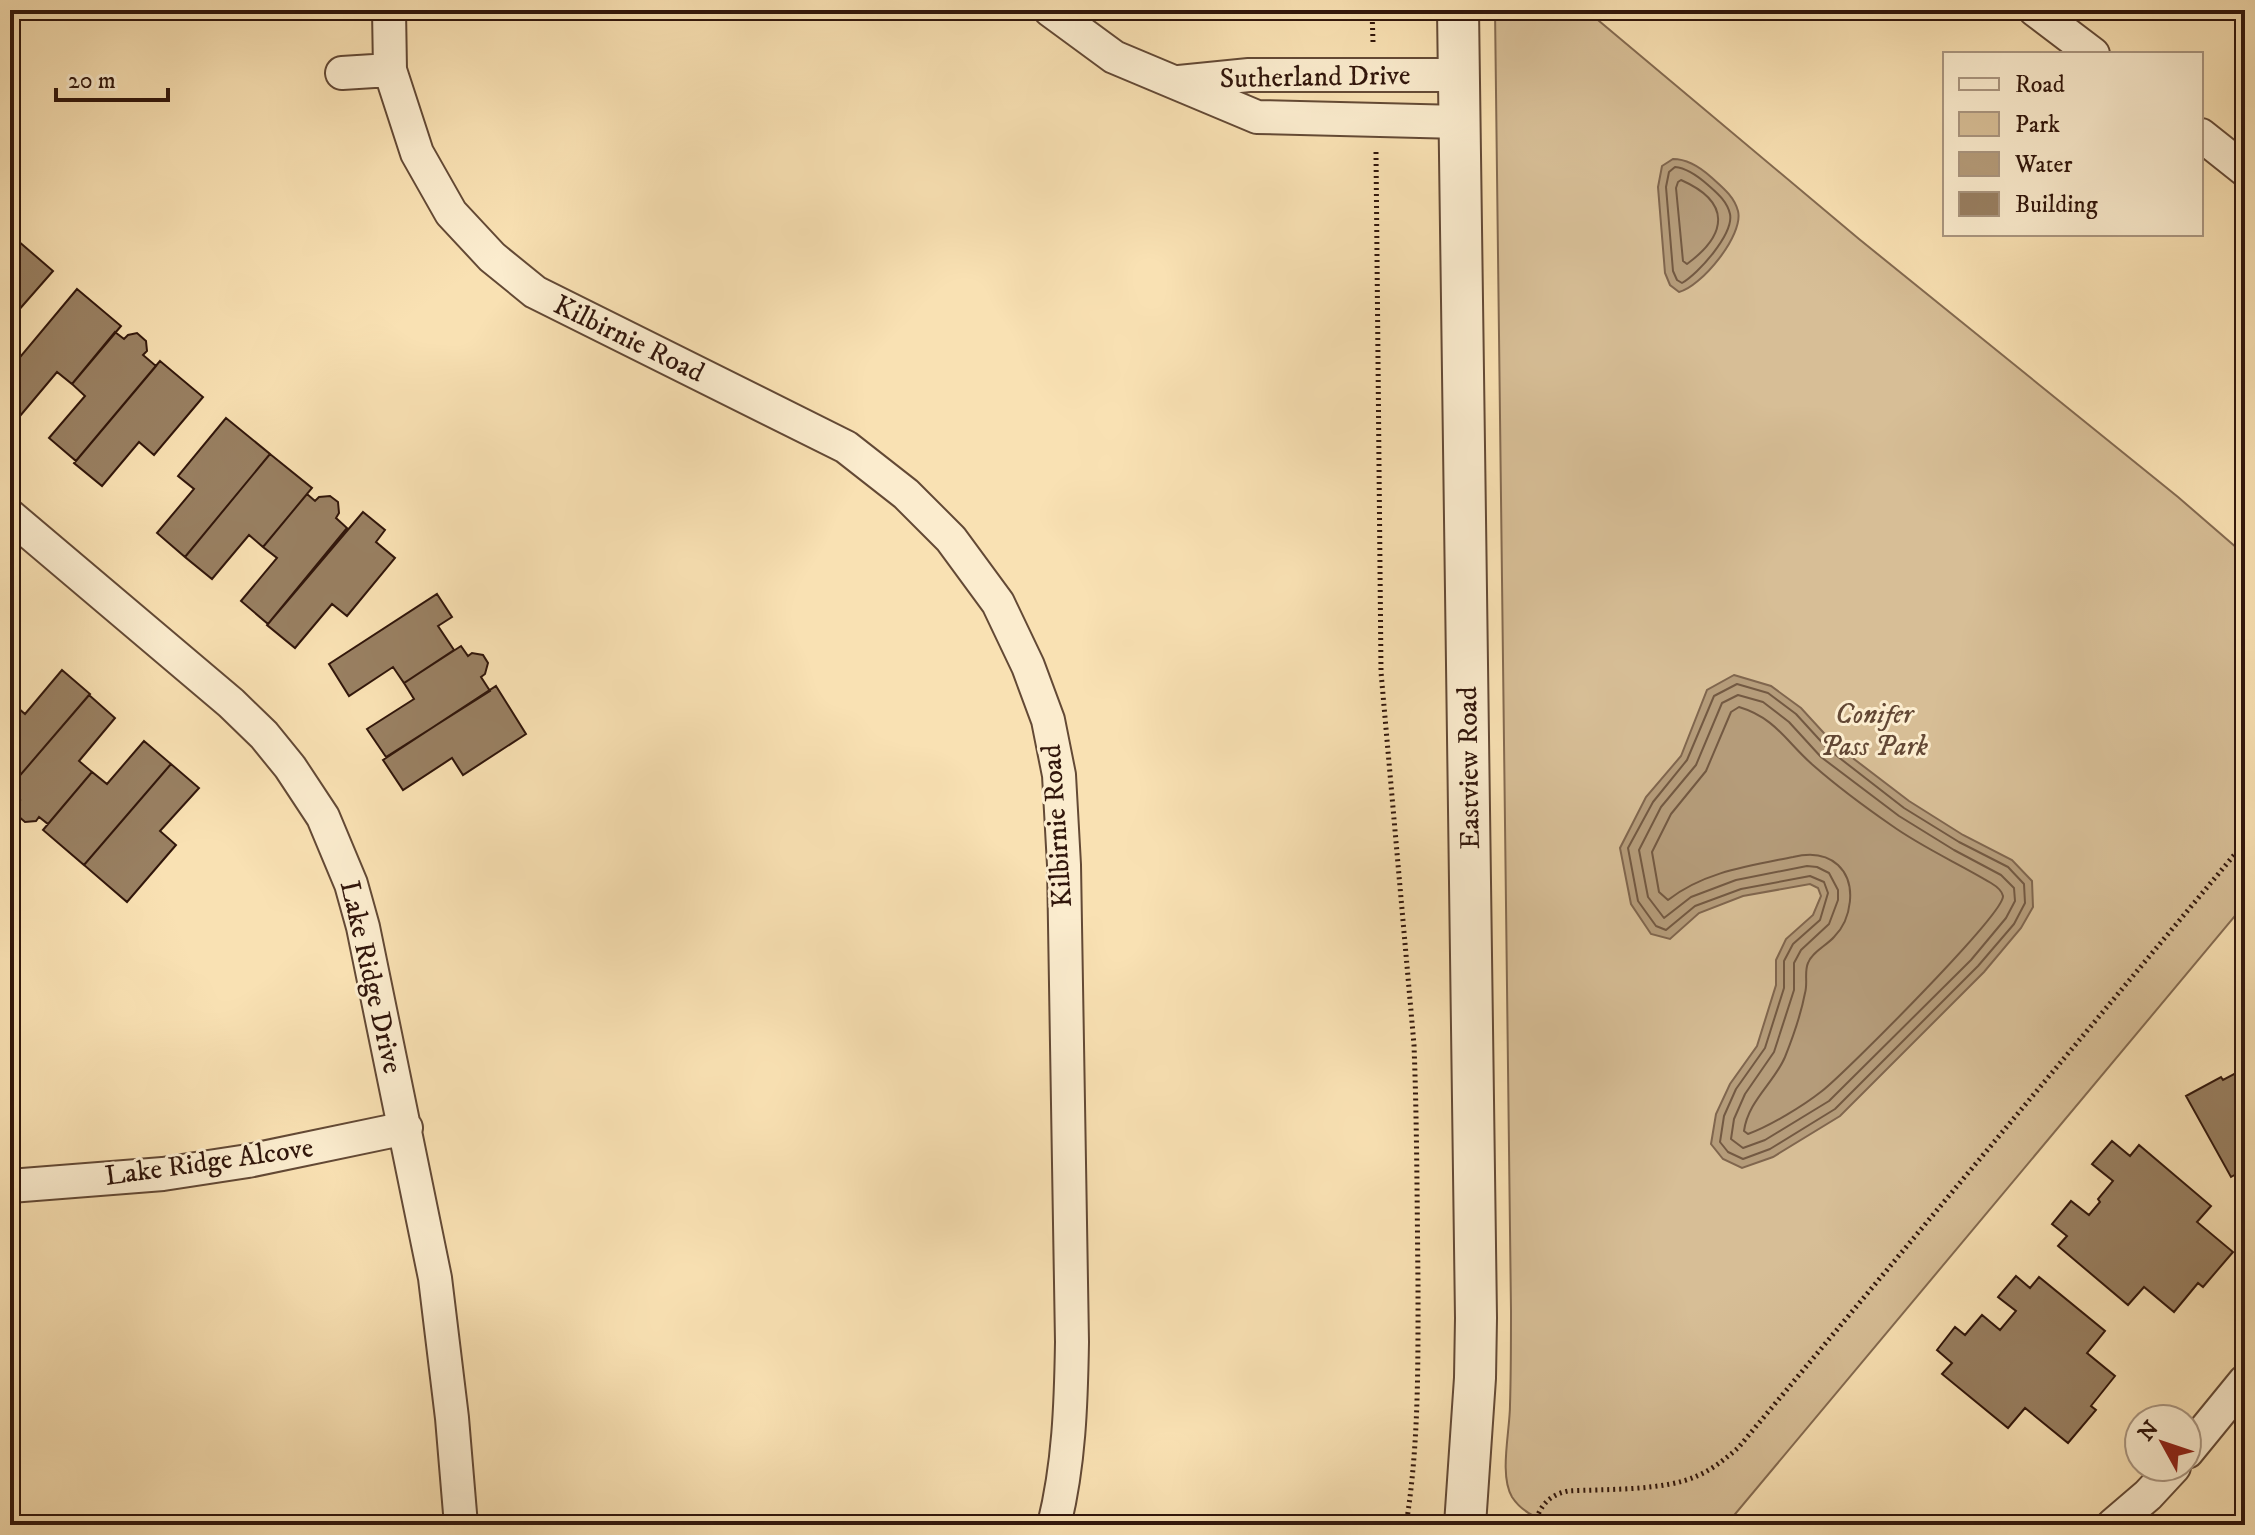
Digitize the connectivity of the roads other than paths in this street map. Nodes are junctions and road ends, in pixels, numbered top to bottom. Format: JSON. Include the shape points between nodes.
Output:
{"nodes":[{"id":1,"x":389,"y":10,"type":"edge"},
{"id":2,"x":1050,"y":10,"type":"edge"},
{"id":3,"x":1458,"y":10,"type":"edge"},
{"id":4,"x":2035,"y":10,"type":"edge"},
{"id":5,"x":2090,"y":52,"type":"edge"},
{"id":6,"x":390,"y":70,"type":"junction"},
{"id":7,"x":342,"y":73,"type":"dead end"},
{"id":8,"x":1459,"y":75,"type":"junction"},
{"id":9,"x":1171,"y":83,"type":"junction"},
{"id":10,"x":1460,"y":122,"type":"junction"},
{"id":11,"x":2203,"y":137,"type":"edge"},
{"id":12,"x":2245,"y":170,"type":"edge"},
{"id":13,"x":10,"y":516,"type":"edge"},
{"id":14,"x":406,"y":1128,"type":"junction"},
{"id":15,"x":10,"y":1186,"type":"edge"},
{"id":16,"x":2245,"y":1381,"type":"edge"},
{"id":17,"x":2203,"y":1432,"type":"edge"},
{"id":18,"x":2159,"y":1483,"type":"edge"},
{"id":19,"x":461,"y":1525,"type":"edge"},
{"id":20,"x":1054,"y":1525,"type":"edge"},
{"id":21,"x":1465,"y":1525,"type":"edge"},
{"id":22,"x":2113,"y":1525,"type":"edge"}],
"edges":[{"from":1,"to":6,"type":"street","name":"Kilbirnie Road"},
{"from":2,"to":9,"type":"street","name":"Sutherland Drive","via":[[1114,57]]},
{"from":3,"to":8,"type":"street","name":"Eastview Road"},
{"from":4,"to":5,"type":"street"},
{"from":6,"to":7,"type":"street"},
{"from":6,"to":20,"type":"street","name":"Kilbirnie Road","via":[[417,153],[451,213],[492,257],[535,292],[846,447],[906,494],[951,539],[998,603],[1028,666],[1048,720],[1059,775],[1064,865],[1071,1414]]},
{"from":8,"to":9,"type":"street","name":"Sutherland Drive","via":[[1249,75]]},
{"from":8,"to":10,"type":"street","name":"Eastview Road"},
{"from":9,"to":10,"type":"street","name":"Sutherland Drive","via":[[1257,117]]},
{"from":10,"to":21,"type":"street","name":"Eastview Road","via":[[1476,1318]]},
{"from":11,"to":12,"type":"street"},
{"from":13,"to":14,"type":"street","name":"Lake Ridge Drive","via":[[249,719],[310,796],[358,908]]},
{"from":14,"to":15,"type":"street","name":"Lake Ridge Alcove","via":[[163,1174]]},
{"from":14,"to":19,"type":"street","name":"Lake Ridge Drive","via":[[435,1278]]},
{"from":16,"to":17,"type":"street"},
{"from":18,"to":22,"type":"street"}]}
